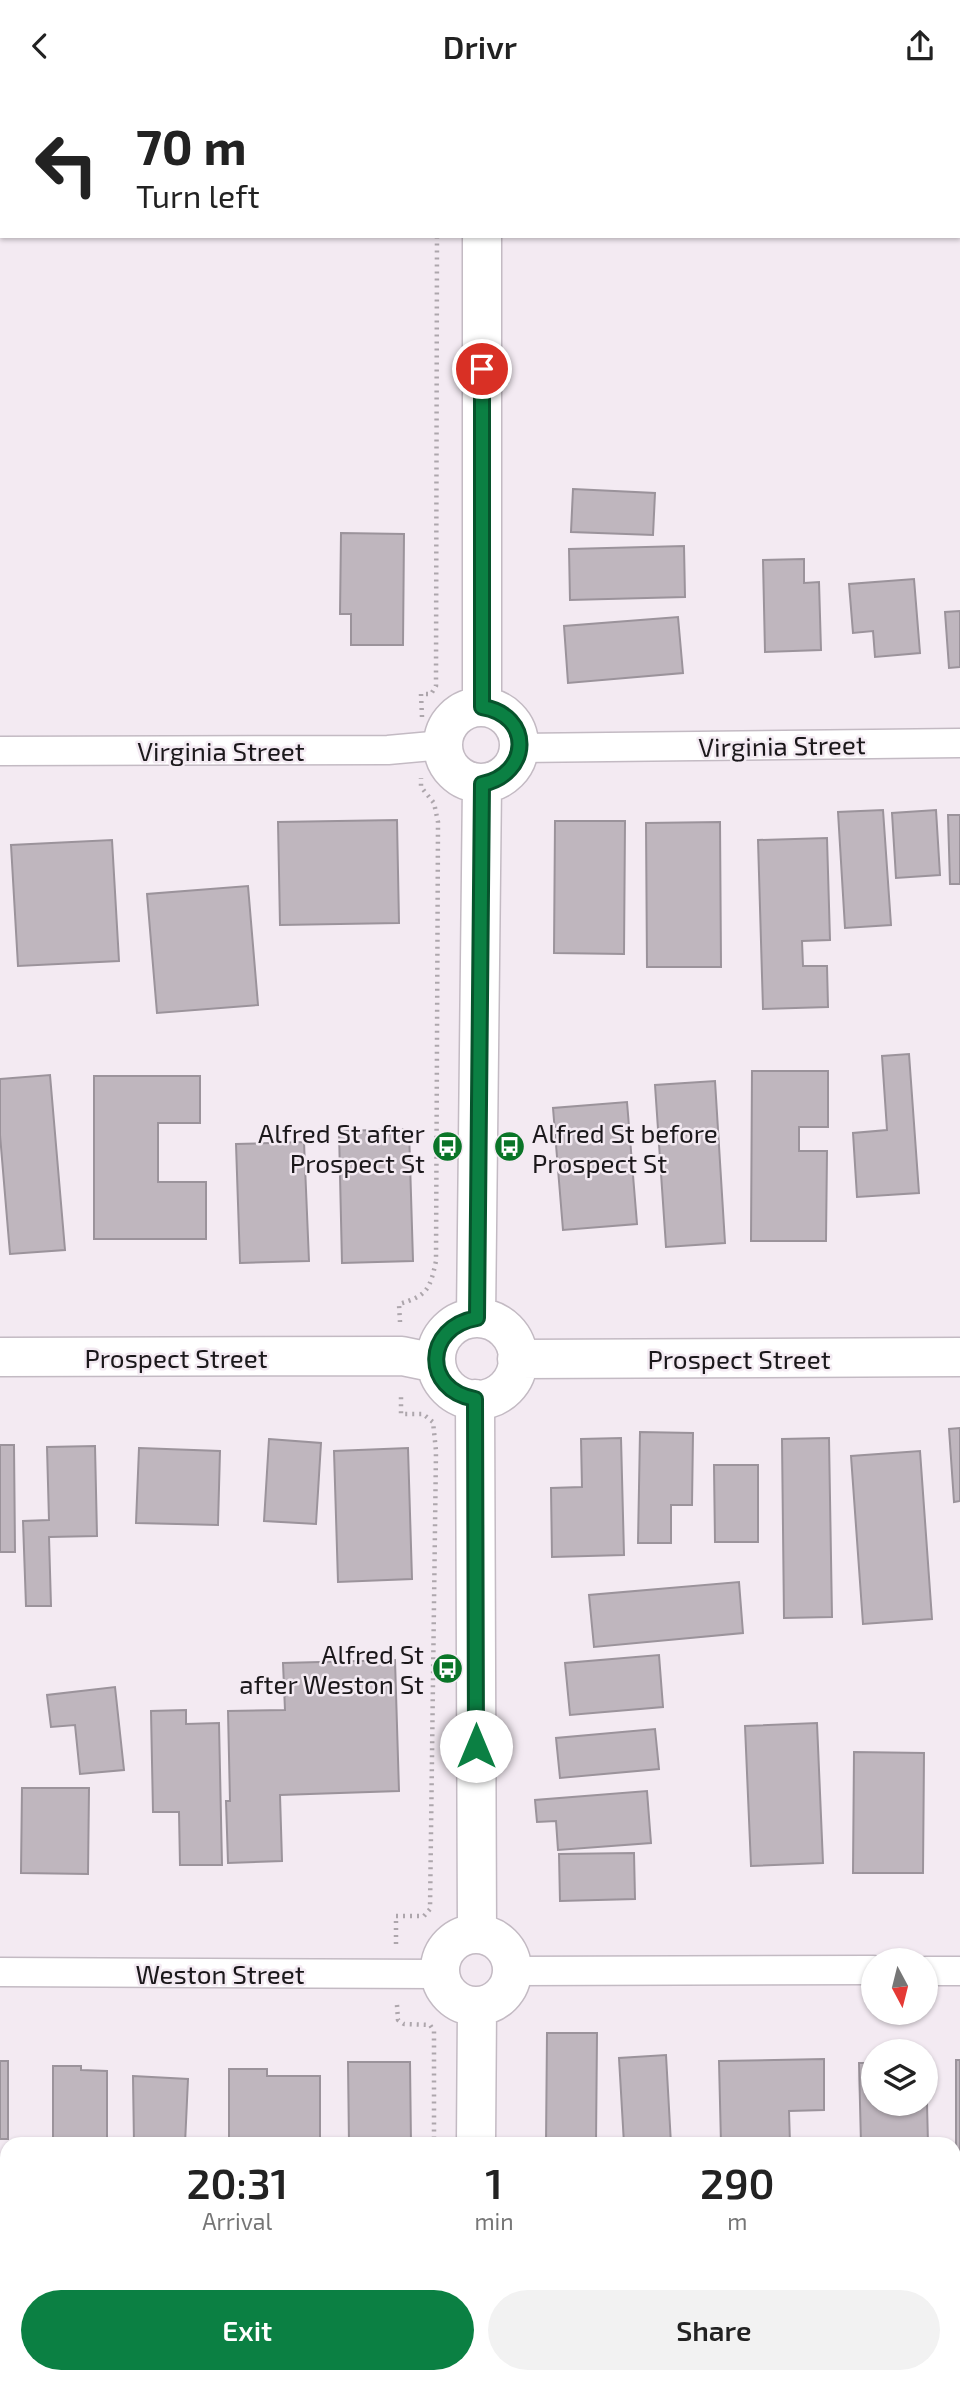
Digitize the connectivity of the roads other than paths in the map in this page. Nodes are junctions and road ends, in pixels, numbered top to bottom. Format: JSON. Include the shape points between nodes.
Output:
{"nodes":[{"id":1,"x":482,"y":238,"type":"edge"},
{"id":2,"x":482,"y":707,"type":"junction"},
{"id":3,"x":432,"y":731,"type":"junction"},
{"id":4,"x":960,"y":743,"type":"edge"},
{"id":5,"x":519,"y":748,"type":"junction"},
{"id":6,"x":0,"y":751,"type":"edge"},
{"id":7,"x":482,"y":784,"type":"junction"},
{"id":8,"x":477,"y":1318,"type":"junction"},
{"id":9,"x":0,"y":1357,"type":"edge"},
{"id":10,"x":960,"y":1357,"type":"edge"},
{"id":11,"x":517,"y":1359,"type":"junction"},
{"id":12,"x":436,"y":1363,"type":"junction"},
{"id":13,"x":475,"y":1399,"type":"junction"},
{"id":14,"x":477,"y":1934,"type":"junction"},
{"id":15,"x":513,"y":1971,"type":"junction"},
{"id":16,"x":861,"y":1971,"type":"edge"},
{"id":17,"x":938,"y":1971,"type":"edge"},
{"id":18,"x":960,"y":1971,"type":"edge"},
{"id":19,"x":0,"y":1972,"type":"edge"},
{"id":20,"x":440,"y":1975,"type":"junction"},
{"id":21,"x":477,"y":2007,"type":"junction"},
{"id":22,"x":476,"y":2137,"type":"edge"}],
"edges":[{"from":1,"to":2,"type":"street"},
{"from":2,"to":3,"type":"street","via":[[458,714],[444,733]]},
{"from":2,"to":5,"type":"street","via":[[502,713],[510,721]]},
{"from":3,"to":6,"type":"street","name":"Virginia Street","via":[[388,750]]},
{"from":3,"to":7,"type":"street","via":[[459,777]]},
{"from":4,"to":5,"type":"street","name":"Virginia Street"},
{"from":5,"to":7,"type":"street","via":[[506,775]]},
{"from":7,"to":8,"type":"street"},
{"from":8,"to":11,"type":"street","via":[[504,1328],[513,1340]]},
{"from":8,"to":12,"type":"street","via":[[445,1333]]},
{"from":9,"to":12,"type":"street","name":"Prospect Street","via":[[402,1356]]},
{"from":10,"to":11,"type":"street","name":"Prospect Street"},
{"from":11,"to":13,"type":"street","via":[[513,1377],[499,1393]]},
{"from":12,"to":13,"type":"street","via":[[450,1390]]},
{"from":13,"to":14,"type":"street"},
{"from":14,"to":15,"type":"street","via":[[498,1940],[511,1958]]},
{"from":14,"to":20,"type":"street","via":[[454,1941],[440,1962]]},
{"from":15,"to":16,"type":"street"},
{"from":15,"to":21,"type":"street","via":[[507,1991]]},
{"from":17,"to":18,"type":"street"},
{"from":19,"to":20,"type":"street","name":"Weston Street"},
{"from":20,"to":21,"type":"street","via":[[442,1985],[456,2001]]},
{"from":21,"to":22,"type":"street"}]}
